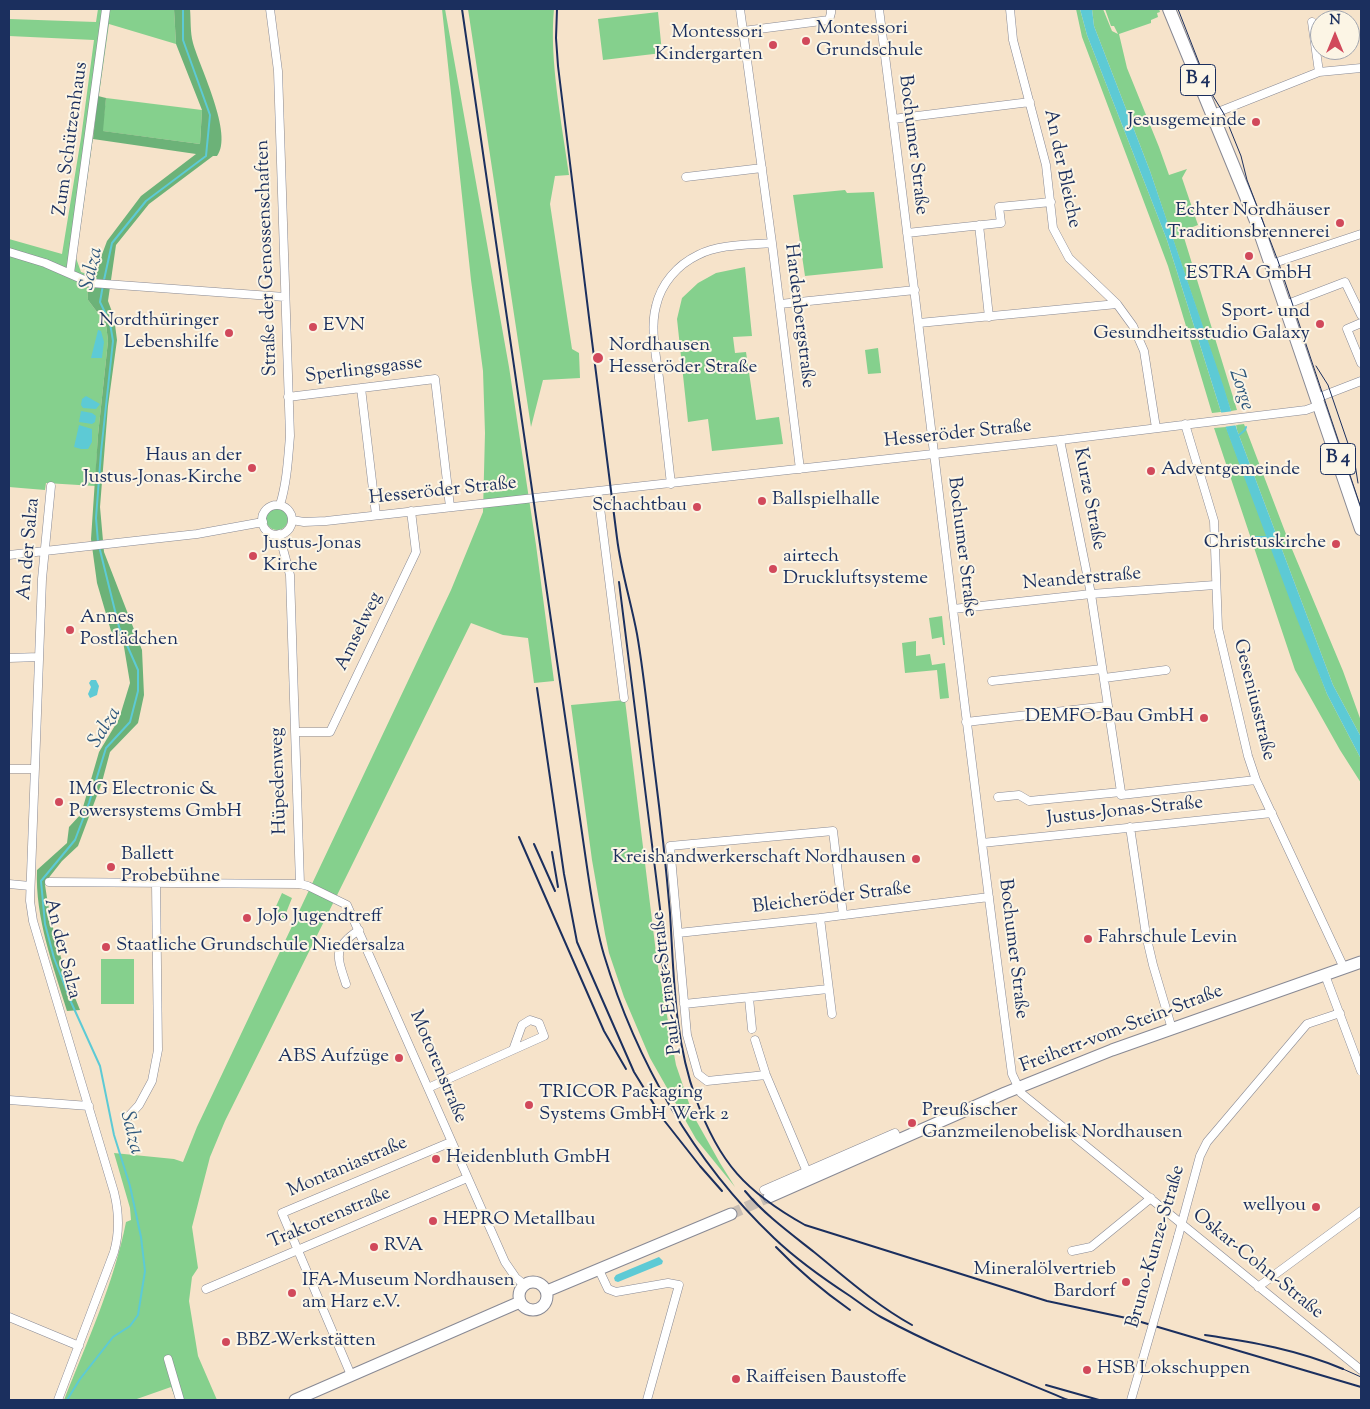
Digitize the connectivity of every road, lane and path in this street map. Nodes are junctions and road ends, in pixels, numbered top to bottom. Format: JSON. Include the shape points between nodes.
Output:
{"nodes":[{"id":1,"x":106,"y":9,"type":"edge"},
{"id":2,"x":270,"y":9,"type":"edge"},
{"id":3,"x":740,"y":9,"type":"edge"},
{"id":4,"x":831,"y":9,"type":"edge"},
{"id":5,"x":878,"y":9,"type":"edge"},
{"id":6,"x":1010,"y":9,"type":"edge"},
{"id":7,"x":1169,"y":9,"type":"edge"},
{"id":8,"x":743,"y":31,"type":"junction"},
{"id":9,"x":1317,"y":60,"type":"edge"},
{"id":10,"x":1361,"y":68,"type":"edge"},
{"id":11,"x":1319,"y":72,"type":"junction"},
{"id":12,"x":1030,"y":102,"type":"junction"},
{"id":13,"x":1212,"y":114,"type":"junction"},
{"id":14,"x":893,"y":119,"type":"junction"},
{"id":15,"x":762,"y":168,"type":"junction"},
{"id":16,"x":686,"y":177,"type":"dead end"},
{"id":17,"x":1051,"y":202,"type":"junction"},
{"id":18,"x":980,"y":225,"type":"junction"},
{"id":19,"x":907,"y":233,"type":"junction"},
{"id":20,"x":1361,"y":234,"type":"edge"},
{"id":21,"x":772,"y":243,"type":"junction"},
{"id":22,"x":9,"y":252,"type":"edge"},
{"id":23,"x":1271,"y":264,"type":"junction"},
{"id":24,"x":70,"y":273,"type":"junction"},
{"id":25,"x":914,"y":290,"type":"junction"},
{"id":26,"x":285,"y":297,"type":"junction"},
{"id":27,"x":780,"y":304,"type":"junction"},
{"id":28,"x":1117,"y":304,"type":"junction"},
{"id":29,"x":1285,"y":305,"type":"junction"},
{"id":30,"x":1361,"y":315,"type":"edge"},
{"id":31,"x":989,"y":317,"type":"junction"},
{"id":32,"x":919,"y":323,"type":"junction"},
{"id":33,"x":1361,"y":323,"type":"edge"},
{"id":34,"x":1361,"y":363,"type":"edge"},
{"id":35,"x":1361,"y":381,"type":"edge"},
{"id":36,"x":361,"y":388,"type":"junction"},
{"id":37,"x":288,"y":397,"type":"junction"},
{"id":38,"x":1319,"y":402,"type":"junction"},
{"id":39,"x":1185,"y":424,"type":"junction"},
{"id":40,"x":1156,"y":428,"type":"junction"},
{"id":41,"x":1060,"y":440,"type":"junction"},
{"id":42,"x":933,"y":453,"type":"junction"},
{"id":43,"x":800,"y":469,"type":"junction"},
{"id":44,"x":671,"y":484,"type":"junction"},
{"id":45,"x":51,"y":486,"type":"dead end"},
{"id":46,"x":598,"y":492,"type":"junction"},
{"id":47,"x":280,"y":505,"type":"junction"},
{"id":48,"x":450,"y":507,"type":"junction"},
{"id":49,"x":411,"y":511,"type":"junction"},
{"id":50,"x":376,"y":515,"type":"junction"},
{"id":51,"x":292,"y":520,"type":"junction"},
{"id":52,"x":263,"y":522,"type":"junction"},
{"id":53,"x":1361,"y":529,"type":"edge"},
{"id":54,"x":279,"y":534,"type":"junction"},
{"id":55,"x":44,"y":552,"type":"junction"},
{"id":56,"x":9,"y":555,"type":"edge"},
{"id":57,"x":1216,"y":585,"type":"junction"},
{"id":58,"x":1091,"y":594,"type":"junction"},
{"id":59,"x":953,"y":609,"type":"junction"},
{"id":60,"x":39,"y":656,"type":"junction"},
{"id":61,"x":9,"y":658,"type":"edge"},
{"id":62,"x":1102,"y":669,"type":"junction"},
{"id":63,"x":1166,"y":670,"type":"dead end"},
{"id":64,"x":1104,"y":678,"type":"junction"},
{"id":65,"x":992,"y":682,"type":"dead end"},
{"id":66,"x":624,"y":698,"type":"dead end"},
{"id":67,"x":1108,"y":706,"type":"junction"},
{"id":68,"x":966,"y":722,"type":"junction"},
{"id":69,"x":295,"y":732,"type":"junction"},
{"id":70,"x":9,"y":769,"type":"edge"},
{"id":71,"x":35,"y":769,"type":"junction"},
{"id":72,"x":1256,"y":780,"type":"junction"},
{"id":73,"x":1121,"y":792,"type":"junction"},
{"id":74,"x":998,"y":798,"type":"dead end"},
{"id":75,"x":1272,"y":812,"type":"junction"},
{"id":76,"x":1130,"y":828,"type":"junction"},
{"id":77,"x":982,"y":843,"type":"junction"},
{"id":78,"x":49,"y":882,"type":"dead end"},
{"id":79,"x":156,"y":883,"type":"junction"},
{"id":80,"x":9,"y":884,"type":"edge"},
{"id":81,"x":300,"y":884,"type":"junction"},
{"id":82,"x":30,"y":886,"type":"junction"},
{"id":83,"x":989,"y":896,"type":"junction"},
{"id":84,"x":843,"y":915,"type":"junction"},
{"id":85,"x":820,"y":918,"type":"junction"},
{"id":86,"x":359,"y":930,"type":"junction"},
{"id":87,"x":678,"y":933,"type":"junction"},
{"id":88,"x":1361,"y":962,"type":"edge"},
{"id":89,"x":1344,"y":968,"type":"junction"},
{"id":90,"x":1325,"y":975,"type":"junction"},
{"id":91,"x":346,"y":984,"type":"dead end"},
{"id":92,"x":828,"y":989,"type":"junction"},
{"id":93,"x":749,"y":998,"type":"junction"},
{"id":94,"x":684,"y":1004,"type":"junction"},
{"id":95,"x":1340,"y":1013,"type":"junction"},
{"id":96,"x":832,"y":1014,"type":"dead end"},
{"id":97,"x":752,"y":1029,"type":"dead end"},
{"id":98,"x":1172,"y":1029,"type":"junction"},
{"id":99,"x":755,"y":1040,"type":"dead end"},
{"id":100,"x":512,"y":1050,"type":"junction"},
{"id":101,"x":1361,"y":1071,"type":"edge"},
{"id":102,"x":766,"y":1074,"type":"junction"},
{"id":103,"x":428,"y":1088,"type":"junction"},
{"id":104,"x":1018,"y":1088,"type":"junction"},
{"id":105,"x":9,"y":1100,"type":"edge"},
{"id":106,"x":89,"y":1106,"type":"junction"},
{"id":107,"x":128,"y":1117,"type":"dead end"},
{"id":108,"x":898,"y":1141,"type":"junction"},
{"id":109,"x":451,"y":1142,"type":"junction"},
{"id":110,"x":807,"y":1172,"type":"junction"},
{"id":111,"x":467,"y":1178,"type":"junction"},
{"id":112,"x":767,"y":1193,"type":"joint"},
{"id":113,"x":1151,"y":1198,"type":"junction"},
{"id":114,"x":1361,"y":1210,"type":"edge"},
{"id":115,"x":731,"y":1214,"type":"tunnel mouth"},
{"id":116,"x":1182,"y":1224,"type":"junction"},
{"id":117,"x":298,"y":1251,"type":"junction"},
{"id":118,"x":1072,"y":1251,"type":"dead end"},
{"id":119,"x":599,"y":1270,"type":"junction"},
{"id":120,"x":525,"y":1285,"type":"junction"},
{"id":121,"x":1258,"y":1287,"type":"junction"},
{"id":122,"x":206,"y":1289,"type":"dead end"},
{"id":123,"x":547,"y":1291,"type":"junction"},
{"id":124,"x":520,"y":1302,"type":"junction"},
{"id":125,"x":9,"y":1317,"type":"edge"},
{"id":126,"x":79,"y":1346,"type":"junction"},
{"id":127,"x":168,"y":1359,"type":"dead end"},
{"id":128,"x":1361,"y":1370,"type":"edge"},
{"id":129,"x":351,"y":1375,"type":"junction"},
{"id":130,"x":58,"y":1400,"type":"edge"},
{"id":131,"x":180,"y":1400,"type":"edge"},
{"id":132,"x":295,"y":1400,"type":"edge"},
{"id":133,"x":647,"y":1400,"type":"edge"},
{"id":134,"x":1131,"y":1400,"type":"edge"}],
"edges":[{"from":1,"to":24,"type":"street","name":"Zum Schützenhaus"},
{"from":2,"to":26,"type":"street","name":"Straße der Genossenschaften","via":[[278,71]]},
{"from":3,"to":8,"type":"street","name":"Hardenbergstraße"},
{"from":4,"to":8,"type":"street","via":[[829,20]]},
{"from":5,"to":14,"type":"street","name":"Bochumer Straße"},
{"from":6,"to":12,"type":"street","name":"An der Bleiche","via":[[1013,40]]},
{"from":7,"to":13,"type":"main road","number":"B 4"},
{"from":8,"to":15,"type":"street","name":"Hardenbergstraße"},
{"from":9,"to":11,"type":"street"},
{"from":10,"to":11,"type":"street"},
{"from":11,"to":13,"type":"street"},
{"from":12,"to":14,"type":"street"},
{"from":12,"to":17,"type":"street","name":"An der Bleiche","via":[[1046,165]]},
{"from":13,"to":23,"type":"main road","number":"B 4"},
{"from":14,"to":19,"type":"street","name":"Bochumer Straße"},
{"from":15,"to":16,"type":"street"},
{"from":15,"to":21,"type":"street","name":"Hardenbergstraße"},
{"from":17,"to":18,"type":"street","via":[[998,207],[1000,223]]},
{"from":17,"to":28,"type":"street","name":"An der Bleiche","via":[[1053,228],[1069,258]]},
{"from":18,"to":19,"type":"street"},
{"from":18,"to":31,"type":"street"},
{"from":19,"to":25,"type":"street","name":"Bochumer Straße"},
{"from":20,"to":23,"type":"street"},
{"from":21,"to":27,"type":"street","name":"Hardenbergstraße"},
{"from":21,"to":44,"type":"street","via":[[724,247],[699,254],[677,269],[660,293],[654,335]]},
{"from":22,"to":24,"type":"street"},
{"from":23,"to":29,"type":"main road","number":"B 4"},
{"from":24,"to":26,"type":"street","via":[[91,283],[108,285]]},
{"from":25,"to":27,"type":"street"},
{"from":25,"to":32,"type":"street","name":"Bochumer Straße"},
{"from":26,"to":37,"type":"street","name":"Straße der Genossenschaften"},
{"from":27,"to":43,"type":"street","name":"Hardenbergstraße"},
{"from":28,"to":31,"type":"street"},
{"from":28,"to":40,"type":"street","name":"An der Bleiche","via":[[1133,326],[1144,351]]},
{"from":29,"to":30,"type":"street","via":[[1345,282]]},
{"from":29,"to":38,"type":"main road","number":"B 4"},
{"from":31,"to":32,"type":"street"},
{"from":32,"to":42,"type":"street","name":"Bochumer Straße"},
{"from":33,"to":34,"type":"street","via":[[1347,329]]},
{"from":35,"to":38,"type":"street","name":"Hesseröder Straße"},
{"from":36,"to":37,"type":"street","name":"Sperlingsgasse"},
{"from":36,"to":48,"type":"street","name":"Sperlingsgasse","via":[[435,378]]},
{"from":36,"to":50,"type":"street"},
{"from":37,"to":47,"type":"street","name":"Straße der Genossenschaften","via":[[288,468]]},
{"from":38,"to":39,"type":"street","name":"Hesseröder Straße","via":[[1306,410]]},
{"from":38,"to":53,"type":"main road","number":"B 4"},
{"from":39,"to":40,"type":"street","name":"Hesseröder Straße"},
{"from":39,"to":57,"type":"street","name":"Geseniusstraße","via":[[1214,521]]},
{"from":40,"to":41,"type":"street","name":"Hesseröder Straße"},
{"from":41,"to":42,"type":"street","name":"Hesseröder Straße"},
{"from":41,"to":58,"type":"street","name":"Kurze Straße"},
{"from":42,"to":43,"type":"street","name":"Hesseröder Straße"},
{"from":42,"to":59,"type":"street","name":"Bochumer Straße"},
{"from":43,"to":44,"type":"street","name":"Hesseröder Straße"},
{"from":44,"to":46,"type":"street","name":"Hesseröder Straße"},
{"from":45,"to":55,"type":"street","name":"An der Salza"},
{"from":46,"to":48,"type":"street","name":"Hesseröder Straße"},
{"from":46,"to":66,"type":"street"},
{"from":47,"to":51,"type":"street","via":[[288,510]]},
{"from":47,"to":52,"type":"street","via":[[268,508]]},
{"from":48,"to":49,"type":"street","name":"Hesseröder Straße"},
{"from":49,"to":50,"type":"street","name":"Hesseröder Straße"},
{"from":49,"to":69,"type":"street","name":"Amselweg","via":[[416,552],[330,732]]},
{"from":50,"to":51,"type":"street","name":"Hesseröder Straße","via":[[326,521]]},
{"from":51,"to":54,"type":"street","via":[[290,527]]},
{"from":52,"to":54,"type":"street","via":[[268,531]]},
{"from":52,"to":55,"type":"street","via":[[197,534]]},
{"from":54,"to":69,"type":"street","name":"Hüpedenweg","via":[[290,575]]},
{"from":55,"to":56,"type":"street"},
{"from":55,"to":60,"type":"street","name":"An der Salza"},
{"from":57,"to":58,"type":"street","name":"Neanderstraße"},
{"from":57,"to":72,"type":"street","name":"Geseniusstraße","via":[[1218,628]]},
{"from":58,"to":59,"type":"street","name":"Neanderstraße"},
{"from":58,"to":62,"type":"street","name":"Kurze Straße"},
{"from":59,"to":68,"type":"street","name":"Bochumer Straße"},
{"from":60,"to":61,"type":"street"},
{"from":60,"to":71,"type":"street","name":"An der Salza"},
{"from":62,"to":64,"type":"street","name":"Kurze Straße"},
{"from":62,"to":65,"type":"street"},
{"from":63,"to":64,"type":"street"},
{"from":64,"to":67,"type":"street","name":"Kurze Straße"},
{"from":67,"to":68,"type":"street"},
{"from":67,"to":73,"type":"street","name":"Kurze Straße"},
{"from":68,"to":77,"type":"street","name":"Bochumer Straße"},
{"from":69,"to":81,"type":"street","name":"Hüpedenweg"},
{"from":70,"to":71,"type":"street"},
{"from":71,"to":82,"type":"street","name":"An der Salza"},
{"from":72,"to":73,"type":"street","name":"Justus-Jonas-Straße","via":[[1121,795]]},
{"from":72,"to":75,"type":"street","name":"Geseniusstraße"},
{"from":73,"to":74,"type":"street","name":"Justus-Jonas-Straße","via":[[1029,801],[1019,795]]},
{"from":75,"to":76,"type":"street","name":"Justus-Jonas-Straße"},
{"from":75,"to":89,"type":"street","name":"Geseniusstraße"},
{"from":76,"to":77,"type":"street","name":"Justus-Jonas-Straße"},
{"from":76,"to":98,"type":"street","via":[[1146,935]]},
{"from":77,"to":83,"type":"street","name":"Bochumer Straße"},
{"from":78,"to":79,"type":"street"},
{"from":79,"to":81,"type":"street"},
{"from":79,"to":107,"type":"street","via":[[158,1050],[152,1081]]},
{"from":80,"to":82,"type":"street"},
{"from":81,"to":86,"type":"street","name":"Motorenstraße","via":[[347,905]]},
{"from":82,"to":106,"type":"street","name":"An der Salza","via":[[33,921]]},
{"from":83,"to":84,"type":"street","name":"Bleicheröder Straße"},
{"from":83,"to":104,"type":"street","name":"Bochumer Straße","via":[[1012,1074]]},
{"from":84,"to":85,"type":"street","name":"Bleicheröder Straße"},
{"from":84,"to":87,"type":"street","name":"Paul-Ernst-Straße","via":[[833,831],[670,846]]},
{"from":85,"to":87,"type":"street","name":"Bleicheröder Straße"},
{"from":85,"to":92,"type":"street"},
{"from":86,"to":91,"type":"street","via":[[345,939],[339,949]]},
{"from":86,"to":103,"type":"street","name":"Motorenstraße"},
{"from":87,"to":94,"type":"street","name":"Paul-Ernst-Straße"},
{"from":88,"to":89,"type":"main road","name":"Freiherr-vom-Stein-Straße"},
{"from":89,"to":90,"type":"main road","name":"Freiherr-vom-Stein-Straße"},
{"from":90,"to":95,"type":"street"},
{"from":90,"to":98,"type":"main road","name":"Freiherr-vom-Stein-Straße"},
{"from":92,"to":93,"type":"street"},
{"from":92,"to":96,"type":"street"},
{"from":93,"to":94,"type":"street"},
{"from":93,"to":97,"type":"street"},
{"from":94,"to":102,"type":"street","name":"Paul-Ernst-Straße","via":[[687,1034],[698,1074],[706,1081]]},
{"from":95,"to":101,"type":"street"},
{"from":95,"to":116,"type":"street","name":"Bruno-Kunze-Straße","via":[[1307,1024],[1207,1142],[1200,1156]]},
{"from":98,"to":104,"type":"main road","name":"Freiherr-vom-Stein-Straße"},
{"from":99,"to":102,"type":"street"},
{"from":100,"to":100,"type":"street","via":[[544,1036],[539,1023],[530,1020],[522,1025]]},
{"from":100,"to":103,"type":"street"},
{"from":102,"to":110,"type":"street"},
{"from":103,"to":109,"type":"street","name":"Motorenstraße"},
{"from":104,"to":108,"type":"main road","name":"Freiherr-vom-Stein-Straße"},
{"from":104,"to":113,"type":"street","name":"Oskar-Cohn-Straße"},
{"from":105,"to":106,"type":"street"},
{"from":106,"to":126,"type":"street","name":"An der Salza","via":[[118,1206],[118,1231],[114,1252]]},
{"from":108,"to":110,"type":"street","name":"Freiherr-vom-Stein-Straße","via":[[895,1133]]},
{"from":108,"to":112,"type":"main road","name":"Freiherr-vom-Stein-Straße"},
{"from":109,"to":111,"type":"street","name":"Motorenstraße"},
{"from":109,"to":117,"type":"street","name":"Montaniastraße","via":[[282,1213]]},
{"from":110,"to":112,"type":"street","name":"Freiherr-vom-Stein-Straße"},
{"from":111,"to":117,"type":"street","name":"Traktorenstraße"},
{"from":111,"to":120,"type":"street","name":"Motorenstraße","via":[[505,1262]]},
{"from":113,"to":116,"type":"street","name":"Oskar-Cohn-Straße"},
{"from":113,"to":118,"type":"street","via":[[1090,1247]]},
{"from":114,"to":121,"type":"street"},
{"from":115,"to":119,"type":"main road"},
{"from":116,"to":121,"type":"street","name":"Oskar-Cohn-Straße"},
{"from":116,"to":134,"type":"street","name":"Bruno-Kunze-Straße","bridge":true},
{"from":117,"to":122,"type":"street","name":"Traktorenstraße"},
{"from":117,"to":129,"type":"street","name":"Montaniastraße"},
{"from":119,"to":123,"type":"main road"},
{"from":119,"to":133,"type":"street","via":[[608,1289],[616,1292],[668,1282],[679,1285]]},
{"from":120,"to":123,"type":"main road","via":[[537,1282]]},
{"from":120,"to":124,"type":"main road","via":[[519,1293]]},
{"from":121,"to":128,"type":"street","name":"Oskar-Cohn-Straße"},
{"from":123,"to":124,"type":"main road","via":[[547,1301],[541,1309],[532,1311]]},
{"from":124,"to":129,"type":"main road"},
{"from":125,"to":126,"type":"street"},
{"from":126,"to":130,"type":"street","name":"An der Salza"},
{"from":127,"to":131,"type":"street"},
{"from":129,"to":132,"type":"main road"}]}
